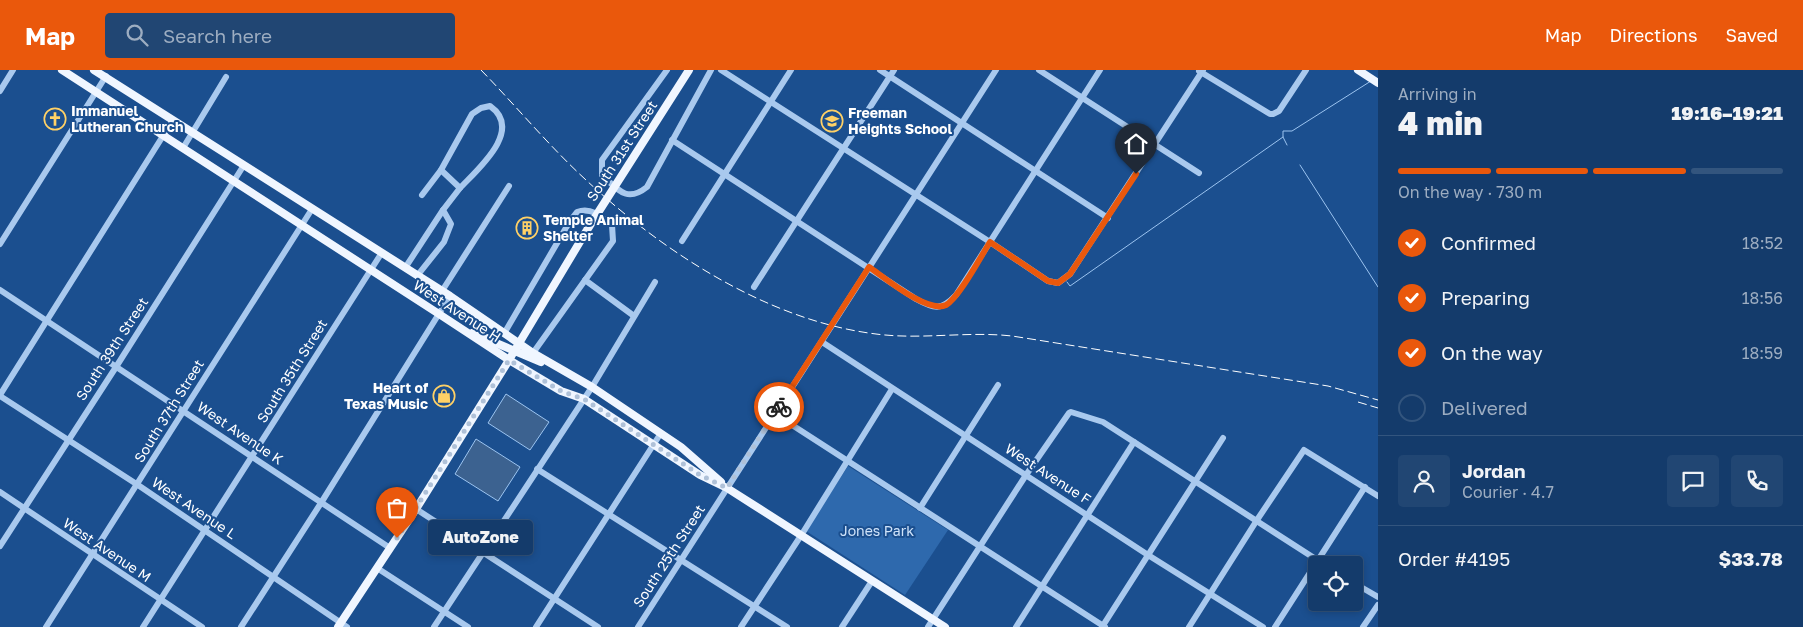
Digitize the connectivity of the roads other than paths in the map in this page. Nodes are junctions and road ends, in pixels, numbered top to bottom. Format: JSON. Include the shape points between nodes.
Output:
{"nodes":[{"id":1,"x":14,"y":70,"type":"edge"},
{"id":2,"x":62,"y":70,"type":"edge"},
{"id":3,"x":94,"y":70,"type":"edge"},
{"id":4,"x":667,"y":70,"type":"edge"},
{"id":5,"x":690,"y":70,"type":"edge"},
{"id":6,"x":711,"y":70,"type":"edge"},
{"id":7,"x":721,"y":70,"type":"edge"},
{"id":8,"x":791,"y":70,"type":"edge"},
{"id":9,"x":880,"y":70,"type":"edge"},
{"id":10,"x":894,"y":70,"type":"edge"},
{"id":11,"x":996,"y":70,"type":"edge"},
{"id":12,"x":1038,"y":70,"type":"edge"},
{"id":13,"x":1100,"y":70,"type":"edge"},
{"id":14,"x":1306,"y":70,"type":"edge"},
{"id":15,"x":1358,"y":70,"type":"edge"},
{"id":16,"x":1201,"y":71,"type":"edge"},
{"id":17,"x":106,"y":76,"type":"junction"},
{"id":18,"x":890,"y":76,"type":"junction"},
{"id":19,"x":226,"y":77,"type":"dead end"},
{"id":20,"x":1378,"y":83,"type":"edge"},
{"id":21,"x":0,"y":91,"type":"edge"},
{"id":22,"x":96,"y":93,"type":"junction"},
{"id":23,"x":1082,"y":98,"type":"junction"},
{"id":24,"x":771,"y":102,"type":"junction"},
{"id":25,"x":173,"y":120,"type":"junction"},
{"id":26,"x":962,"y":124,"type":"junction"},
{"id":27,"x":192,"y":131,"type":"junction"},
{"id":28,"x":164,"y":136,"type":"junction"},
{"id":29,"x":672,"y":140,"type":"junction"},
{"id":30,"x":1155,"y":144,"type":"junction"},
{"id":31,"x":182,"y":148,"type":"junction"},
{"id":32,"x":844,"y":150,"type":"junction"},
{"id":33,"x":244,"y":165,"type":"junction"},
{"id":34,"x":440,"y":170,"type":"junction"},
{"id":35,"x":1035,"y":170,"type":"junction"},
{"id":36,"x":1199,"y":173,"type":"dead end"},
{"id":37,"x":725,"y":174,"type":"junction"},
{"id":38,"x":234,"y":181,"type":"junction"},
{"id":39,"x":509,"y":186,"type":"dead end"},
{"id":40,"x":460,"y":188,"type":"junction"},
{"id":41,"x":422,"y":195,"type":"dead end"},
{"id":42,"x":915,"y":196,"type":"junction"},
{"id":43,"x":312,"y":209,"type":"junction"},
{"id":44,"x":444,"y":210,"type":"junction"},
{"id":45,"x":1108,"y":218,"type":"junction"},
{"id":46,"x":797,"y":222,"type":"junction"},
{"id":47,"x":302,"y":225,"type":"junction"},
{"id":48,"x":682,"y":242,"type":"dead end"},
{"id":49,"x":990,"y":242,"type":"junction"},
{"id":50,"x":0,"y":244,"type":"edge"},
{"id":51,"x":381,"y":254,"type":"junction"},
{"id":52,"x":869,"y":267,"type":"junction"},
{"id":53,"x":404,"y":268,"type":"junction"},
{"id":54,"x":371,"y":270,"type":"junction"},
{"id":55,"x":417,"y":276,"type":"junction"},
{"id":56,"x":585,"y":280,"type":"junction"},
{"id":57,"x":655,"y":282,"type":"dead end"},
{"id":58,"x":754,"y":287,"type":"dead end"},
{"id":59,"x":0,"y":290,"type":"edge"},
{"id":60,"x":442,"y":292,"type":"junction"},
{"id":61,"x":450,"y":296,"type":"junction"},
{"id":62,"x":439,"y":314,"type":"junction"},
{"id":63,"x":634,"y":316,"type":"junction"},
{"id":64,"x":47,"y":321,"type":"junction"},
{"id":65,"x":505,"y":332,"type":"junction"},
{"id":66,"x":468,"y":333,"type":"junction"},
{"id":67,"x":519,"y":342,"type":"junction"},
{"id":68,"x":822,"y":342,"type":"junction"},
{"id":69,"x":514,"y":350,"type":"junction"},
{"id":70,"x":534,"y":353,"type":"junction"},
{"id":71,"x":509,"y":360,"type":"junction"},
{"id":72,"x":116,"y":367,"type":"junction"},
{"id":73,"x":562,"y":370,"type":"junction"},
{"id":74,"x":998,"y":385,"type":"dead end"},
{"id":75,"x":592,"y":387,"type":"junction"},
{"id":76,"x":892,"y":388,"type":"junction"},
{"id":77,"x":0,"y":396,"type":"edge"},
{"id":78,"x":584,"y":399,"type":"junction"},
{"id":79,"x":184,"y":411,"type":"junction"},
{"id":80,"x":775,"y":414,"type":"junction"},
{"id":81,"x":661,"y":433,"type":"junction"},
{"id":82,"x":965,"y":436,"type":"junction"},
{"id":83,"x":1223,"y":438,"type":"dead end"},
{"id":84,"x":68,"y":440,"type":"junction"},
{"id":85,"x":1134,"y":442,"type":"junction"},
{"id":86,"x":653,"y":444,"type":"junction"},
{"id":87,"x":252,"y":457,"type":"junction"},
{"id":88,"x":847,"y":460,"type":"junction"},
{"id":89,"x":537,"y":468,"type":"junction"},
{"id":90,"x":1026,"y":475,"type":"junction"},
{"id":91,"x":1196,"y":481,"type":"junction"},
{"id":92,"x":138,"y":485,"type":"junction"},
{"id":93,"x":727,"y":488,"type":"junction"},
{"id":94,"x":1365,"y":488,"type":"junction"},
{"id":95,"x":0,"y":492,"type":"edge"},
{"id":96,"x":1378,"y":496,"type":"edge"},
{"id":97,"x":321,"y":503,"type":"junction"},
{"id":98,"x":24,"y":508,"type":"junction"},
{"id":99,"x":920,"y":508,"type":"junction"},
{"id":100,"x":416,"y":509,"type":"junction"},
{"id":101,"x":608,"y":513,"type":"junction"},
{"id":102,"x":1087,"y":514,"type":"junction"},
{"id":103,"x":1257,"y":520,"type":"junction"},
{"id":104,"x":205,"y":531,"type":"junction"},
{"id":105,"x":802,"y":534,"type":"junction"},
{"id":106,"x":0,"y":546,"type":"edge"},
{"id":107,"x":981,"y":547,"type":"junction"},
{"id":108,"x":390,"y":548,"type":"junction"},
{"id":109,"x":482,"y":552,"type":"junction"},
{"id":110,"x":92,"y":555,"type":"junction"},
{"id":111,"x":1148,"y":555,"type":"junction"},
{"id":112,"x":1312,"y":556,"type":"edge"},
{"id":113,"x":1321,"y":556,"type":"edge"},
{"id":114,"x":682,"y":561,"type":"junction"},
{"id":115,"x":377,"y":568,"type":"junction"},
{"id":116,"x":1308,"y":575,"type":"edge"},
{"id":117,"x":273,"y":577,"type":"junction"},
{"id":118,"x":872,"y":581,"type":"junction"},
{"id":119,"x":1042,"y":586,"type":"junction"},
{"id":120,"x":1363,"y":589,"type":"edge"},
{"id":121,"x":1211,"y":593,"type":"junction"},
{"id":122,"x":554,"y":598,"type":"junction"},
{"id":123,"x":1378,"y":598,"type":"edge"},
{"id":124,"x":160,"y":601,"type":"junction"},
{"id":125,"x":1378,"y":605,"type":"edge"},
{"id":126,"x":754,"y":606,"type":"junction"},
{"id":127,"x":444,"y":611,"type":"junction"},
{"id":128,"x":933,"y":619,"type":"junction"},
{"id":129,"x":342,"y":626,"type":"edge"},
{"id":130,"x":46,"y":627,"type":"edge"},
{"id":131,"x":143,"y":627,"type":"edge"},
{"id":132,"x":202,"y":627,"type":"edge"},
{"id":133,"x":241,"y":627,"type":"edge"},
{"id":134,"x":434,"y":627,"type":"edge"},
{"id":135,"x":468,"y":627,"type":"edge"},
{"id":136,"x":536,"y":627,"type":"edge"},
{"id":137,"x":598,"y":627,"type":"edge"},
{"id":138,"x":638,"y":627,"type":"edge"},
{"id":139,"x":741,"y":627,"type":"edge"},
{"id":140,"x":787,"y":627,"type":"edge"},
{"id":141,"x":842,"y":627,"type":"edge"},
{"id":142,"x":928,"y":627,"type":"edge"},
{"id":143,"x":945,"y":627,"type":"edge"},
{"id":144,"x":1016,"y":627,"type":"edge"},
{"id":145,"x":1103,"y":627,"type":"edge"},
{"id":146,"x":1189,"y":627,"type":"edge"},
{"id":147,"x":1263,"y":627,"type":"edge"},
{"id":148,"x":1274,"y":627,"type":"edge"},
{"id":149,"x":1363,"y":627,"type":"edge"}],
"edges":[{"from":1,"to":21,"type":"street"},
{"from":2,"to":22,"type":"main road","name":"West Avenue H"},
{"from":3,"to":17,"type":"main road","name":"West Avenue H"},
{"from":4,"to":29,"type":"street","via":[[602,160],[602,175],[619,192],[638,194],[648,187]]},
{"from":5,"to":67,"type":"main road","name":"South 31st Street"},
{"from":6,"to":29,"type":"street"},
{"from":7,"to":24,"type":"street"},
{"from":8,"to":24,"type":"street"},
{"from":9,"to":18,"type":"street"},
{"from":10,"to":18,"type":"street"},
{"from":11,"to":26,"type":"street","name":"South 25th Street"},
{"from":12,"to":23,"type":"street"},
{"from":13,"to":23,"type":"street"},
{"from":14,"to":16,"type":"street","via":[[1279,111],[1273,114]]},
{"from":15,"to":20,"type":"main road"},
{"from":16,"to":30,"type":"street"},
{"from":17,"to":22,"type":"street"},
{"from":17,"to":25,"type":"main road","name":"West Avenue H"},
{"from":18,"to":26,"type":"street"},
{"from":18,"to":32,"type":"street"},
{"from":19,"to":27,"type":"street"},
{"from":22,"to":28,"type":"main road","name":"West Avenue H"},
{"from":22,"to":50,"type":"street"},
{"from":23,"to":30,"type":"street"},
{"from":23,"to":35,"type":"street"},
{"from":24,"to":32,"type":"street"},
{"from":24,"to":37,"type":"street"},
{"from":25,"to":27,"type":"main road","name":"West Avenue H"},
{"from":25,"to":28,"type":"street"},
{"from":26,"to":35,"type":"street"},
{"from":26,"to":42,"type":"street","name":"South 25th Street"},
{"from":27,"to":31,"type":"street"},
{"from":27,"to":33,"type":"main road","name":"West Avenue H"},
{"from":28,"to":31,"type":"main road","name":"West Avenue H"},
{"from":28,"to":64,"type":"street"},
{"from":29,"to":37,"type":"street"},
{"from":30,"to":36,"type":"street"},
{"from":30,"to":45,"type":"street"},
{"from":31,"to":38,"type":"main road","name":"West Avenue H"},
{"from":32,"to":42,"type":"street"},
{"from":32,"to":46,"type":"street"},
{"from":33,"to":38,"type":"street","name":"South 39th Street"},
{"from":33,"to":43,"type":"main road","name":"West Avenue H"},
{"from":34,"to":40,"type":"street"},
{"from":34,"to":40,"type":"street","via":[[472,114],[490,106],[498,112],[502,122],[498,146]]},
{"from":34,"to":41,"type":"street"},
{"from":35,"to":45,"type":"street"},
{"from":35,"to":49,"type":"street"},
{"from":37,"to":46,"type":"street"},
{"from":37,"to":48,"type":"street"},
{"from":38,"to":47,"type":"main road","name":"West Avenue H"},
{"from":38,"to":72,"type":"street","name":"South 39th Street"},
{"from":39,"to":60,"type":"street"},
{"from":40,"to":44,"type":"street"},
{"from":42,"to":49,"type":"street"},
{"from":42,"to":52,"type":"street","name":"South 25th Street"},
{"from":43,"to":47,"type":"street","name":"South 37th Street"},
{"from":43,"to":51,"type":"main road","name":"West Avenue H"},
{"from":44,"to":53,"type":"street"},
{"from":44,"to":55,"type":"street","via":[[451,224],[444,242]]},
{"from":45,"to":49,"type":"street","via":[[1070,274],[1060,282],[1048,281]]},
{"from":46,"to":52,"type":"street"},
{"from":46,"to":58,"type":"street"},
{"from":47,"to":54,"type":"main road","name":"West Avenue H"},
{"from":47,"to":79,"type":"street","name":"South 37th Street"},
{"from":49,"to":52,"type":"street","via":[[956,295],[940,307],[929,306],[916,299]]},
{"from":51,"to":53,"type":"main road","name":"West Avenue H"},
{"from":51,"to":54,"type":"street","name":"South 35th Street"},
{"from":52,"to":68,"type":"street","name":"South 25th Street"},
{"from":53,"to":55,"type":"main road","name":"West Avenue H"},
{"from":54,"to":62,"type":"main road","name":"West Avenue H"},
{"from":54,"to":87,"type":"street","name":"South 35th Street"},
{"from":55,"to":60,"type":"main road","name":"West Avenue H"},
{"from":56,"to":63,"type":"street"},
{"from":56,"to":65,"type":"street","via":[[613,241],[612,225],[589,210],[576,212],[570,220]]},
{"from":56,"to":70,"type":"street"},
{"from":57,"to":63,"type":"street"},
{"from":59,"to":64,"type":"street","name":"West Avenue K"},
{"from":60,"to":61,"type":"main road","name":"West Avenue H"},
{"from":61,"to":62,"type":"street"},
{"from":61,"to":65,"type":"main road","name":"West Avenue H"},
{"from":62,"to":66,"type":"main road","name":"West Avenue H"},
{"from":62,"to":97,"type":"street"},
{"from":63,"to":75,"type":"street"},
{"from":64,"to":72,"type":"street","name":"West Avenue K"},
{"from":64,"to":77,"type":"street"},
{"from":65,"to":67,"type":"main road","name":"West Avenue H"},
{"from":66,"to":69,"type":"main road","via":[[475,332]]},
{"from":66,"to":71,"type":"main road","name":"West Avenue H"},
{"from":67,"to":69,"type":"main road","name":"South 31st Street"},
{"from":67,"to":70,"type":"main road","name":"West Avenue H"},
{"from":68,"to":76,"type":"street","name":"West Avenue F"},
{"from":68,"to":80,"type":"street","name":"South 25th Street"},
{"from":69,"to":71,"type":"main road","name":"South 31st Street"},
{"from":69,"to":73,"type":"main road"},
{"from":70,"to":73,"type":"main road","name":"West Avenue H"},
{"from":71,"to":78,"type":"main road","name":"West Avenue H","via":[[561,391]]},
{"from":71,"to":100,"type":"main road","name":"South 31st Street"},
{"from":72,"to":79,"type":"street","name":"West Avenue K"},
{"from":72,"to":84,"type":"street","name":"South 39th Street"},
{"from":73,"to":75,"type":"main road","name":"West Avenue H"},
{"from":74,"to":82,"type":"street"},
{"from":75,"to":78,"type":"street"},
{"from":75,"to":81,"type":"main road","name":"West Avenue H"},
{"from":76,"to":82,"type":"street","name":"West Avenue F"},
{"from":76,"to":88,"type":"street"},
{"from":77,"to":84,"type":"street","name":"West Avenue L"},
{"from":78,"to":86,"type":"main road","name":"West Avenue H"},
{"from":78,"to":89,"type":"street"},
{"from":79,"to":87,"type":"street","name":"West Avenue K"},
{"from":79,"to":92,"type":"street","name":"South 37th Street"},
{"from":80,"to":88,"type":"street"},
{"from":80,"to":93,"type":"street","name":"South 25th Street"},
{"from":81,"to":86,"type":"street"},
{"from":81,"to":93,"type":"main road","name":"West Avenue H","via":[[682,447]]},
{"from":82,"to":90,"type":"street","name":"West Avenue F"},
{"from":82,"to":99,"type":"street"},
{"from":83,"to":91,"type":"street"},
{"from":84,"to":92,"type":"street","name":"West Avenue L"},
{"from":84,"to":98,"type":"street","name":"South 39th Street"},
{"from":85,"to":90,"type":"street","via":[[1103,422],[1071,412]]},
{"from":85,"to":91,"type":"street"},
{"from":85,"to":102,"type":"street"},
{"from":86,"to":93,"type":"main road","name":"West Avenue H","via":[[700,475]]},
{"from":86,"to":101,"type":"street"},
{"from":87,"to":97,"type":"street","name":"West Avenue K"},
{"from":87,"to":104,"type":"street","name":"South 35th Street"},
{"from":88,"to":99,"type":"street"},
{"from":88,"to":105,"type":"street"},
{"from":89,"to":101,"type":"street"},
{"from":89,"to":109,"type":"street"},
{"from":90,"to":102,"type":"street","name":"West Avenue F"},
{"from":90,"to":107,"type":"street"},
{"from":91,"to":103,"type":"street"},
{"from":91,"to":111,"type":"street"},
{"from":92,"to":104,"type":"street","name":"West Avenue L"},
{"from":92,"to":110,"type":"street","name":"South 37th Street"},
{"from":93,"to":105,"type":"main road","name":"West Avenue H"},
{"from":93,"to":114,"type":"street","name":"South 25th Street"},
{"from":94,"to":96,"type":"street"},
{"from":94,"to":103,"type":"street","via":[[1304,450]]},
{"from":94,"to":113,"type":"street"},
{"from":95,"to":98,"type":"street","name":"West Avenue M"},
{"from":97,"to":108,"type":"street","name":"West Avenue K"},
{"from":97,"to":117,"type":"street"},
{"from":98,"to":106,"type":"street","name":"South 39th Street"},
{"from":98,"to":110,"type":"street","name":"West Avenue M"},
{"from":99,"to":107,"type":"street"},
{"from":100,"to":108,"type":"main road","name":"South 31st Street"},
{"from":100,"to":109,"type":"street"},
{"from":101,"to":114,"type":"street"},
{"from":101,"to":122,"type":"street"},
{"from":102,"to":111,"type":"street","name":"West Avenue F"},
{"from":102,"to":119,"type":"street"},
{"from":103,"to":112,"type":"street"},
{"from":103,"to":121,"type":"street"},
{"from":104,"to":117,"type":"street","name":"West Avenue L"},
{"from":104,"to":124,"type":"street","name":"South 35th Street"},
{"from":105,"to":118,"type":"main road","name":"West Avenue H"},
{"from":105,"to":126,"type":"street"},
{"from":107,"to":119,"type":"street"},
{"from":107,"to":128,"type":"street"},
{"from":108,"to":115,"type":"main road","name":"South 31st Street"},
{"from":109,"to":122,"type":"street"},
{"from":109,"to":127,"type":"street"},
{"from":110,"to":124,"type":"street","name":"West Avenue M"},
{"from":110,"to":130,"type":"street","name":"South 37th Street"},
{"from":111,"to":121,"type":"street","name":"West Avenue F"},
{"from":111,"to":145,"type":"street"},
{"from":114,"to":126,"type":"street"},
{"from":114,"to":138,"type":"street","name":"South 25th Street"},
{"from":115,"to":127,"type":"street"},
{"from":115,"to":129,"type":"main road","name":"South 31st Street"},
{"from":116,"to":148,"type":"street"},
{"from":117,"to":129,"type":"street","name":"West Avenue L"},
{"from":117,"to":133,"type":"street"},
{"from":118,"to":128,"type":"main road","name":"West Avenue H"},
{"from":118,"to":141,"type":"street"},
{"from":119,"to":144,"type":"street"},
{"from":119,"to":145,"type":"street"},
{"from":120,"to":123,"type":"street"},
{"from":121,"to":146,"type":"street"},
{"from":121,"to":147,"type":"street","name":"West Avenue F"},
{"from":122,"to":136,"type":"street"},
{"from":122,"to":137,"type":"street"},
{"from":124,"to":131,"type":"street","name":"South 35th Street"},
{"from":124,"to":132,"type":"street","name":"West Avenue M"},
{"from":125,"to":149,"type":"street"},
{"from":126,"to":139,"type":"street"},
{"from":126,"to":140,"type":"street"},
{"from":127,"to":134,"type":"street"},
{"from":127,"to":135,"type":"street"},
{"from":128,"to":142,"type":"street"},
{"from":128,"to":143,"type":"main road","name":"West Avenue H"}]}
